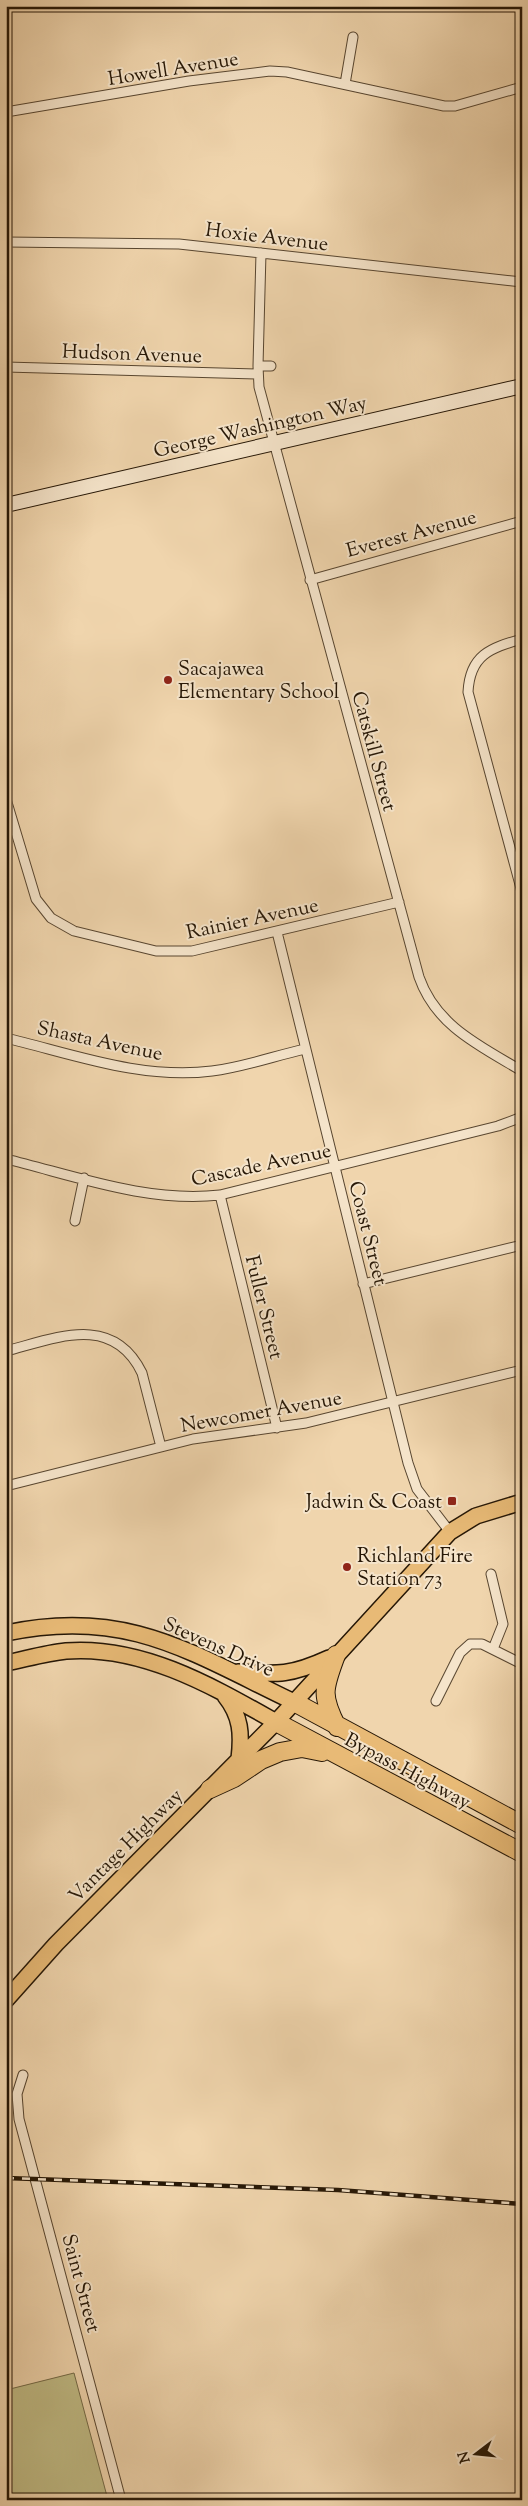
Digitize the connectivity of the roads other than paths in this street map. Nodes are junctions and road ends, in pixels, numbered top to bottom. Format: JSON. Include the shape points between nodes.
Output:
{"nodes":[{"id":1,"x":353,"y":37,"type":"dead end"},
{"id":2,"x":345,"y":84,"type":"junction"},
{"id":3,"x":522,"y":87,"type":"edge"},
{"id":4,"x":6,"y":112,"type":"edge"},
{"id":5,"x":6,"y":242,"type":"edge"},
{"id":6,"x":261,"y":253,"type":"junction"},
{"id":7,"x":522,"y":282,"type":"edge"},
{"id":8,"x":271,"y":366,"type":"dead end"},
{"id":9,"x":6,"y":367,"type":"edge"},
{"id":10,"x":258,"y":370,"type":"junction"},
{"id":11,"x":522,"y":386,"type":"edge"},
{"id":12,"x":273,"y":444,"type":"junction"},
{"id":13,"x":6,"y":505,"type":"edge"},
{"id":14,"x":522,"y":521,"type":"edge"},
{"id":15,"x":310,"y":580,"type":"junction"},
{"id":16,"x":522,"y":639,"type":"edge"},
{"id":17,"x":6,"y":799,"type":"edge"},
{"id":18,"x":522,"y":892,"type":"edge"},
{"id":19,"x":399,"y":902,"type":"junction"},
{"id":20,"x":277,"y":932,"type":"junction"},
{"id":21,"x":6,"y":1038,"type":"edge"},
{"id":22,"x":305,"y":1049,"type":"junction"},
{"id":23,"x":522,"y":1071,"type":"edge"},
{"id":24,"x":522,"y":1116,"type":"edge"},
{"id":25,"x":6,"y":1159,"type":"edge"},
{"id":26,"x":334,"y":1167,"type":"junction"},
{"id":27,"x":84,"y":1178,"type":"junction"},
{"id":28,"x":220,"y":1195,"type":"junction"},
{"id":29,"x":75,"y":1221,"type":"dead end"},
{"id":30,"x":522,"y":1245,"type":"edge"},
{"id":31,"x":364,"y":1284,"type":"junction"},
{"id":32,"x":6,"y":1351,"type":"edge"},
{"id":33,"x":522,"y":1370,"type":"edge"},
{"id":34,"x":393,"y":1402,"type":"junction"},
{"id":35,"x":277,"y":1428,"type":"junction"},
{"id":36,"x":161,"y":1448,"type":"junction"},
{"id":37,"x":6,"y":1486,"type":"edge"},
{"id":38,"x":522,"y":1502,"type":"edge"},
{"id":39,"x":450,"y":1532,"type":"junction"},
{"id":40,"x":491,"y":1574,"type":"dead end"},
{"id":41,"x":6,"y":1634,"type":"edge"},
{"id":42,"x":493,"y":1649,"type":"junction"},
{"id":43,"x":336,"y":1655,"type":"junction"},
{"id":44,"x":6,"y":1664,"type":"edge"},
{"id":45,"x":522,"y":1664,"type":"edge"},
{"id":46,"x":232,"y":1671,"type":"junction"},
{"id":47,"x":224,"y":1695,"type":"junction"},
{"id":48,"x":436,"y":1700,"type":"dead end"},
{"id":49,"x":294,"y":1702,"type":"junction"},
{"id":50,"x":276,"y":1722,"type":"junction"},
{"id":51,"x":337,"y":1728,"type":"junction"},
{"id":52,"x":338,"y":1755,"type":"junction"},
{"id":53,"x":239,"y":1759,"type":"junction"},
{"id":54,"x":210,"y":1788,"type":"junction"},
{"id":55,"x":522,"y":1825,"type":"edge"},
{"id":56,"x":522,"y":1853,"type":"edge"},
{"id":57,"x":6,"y":2000,"type":"edge"},
{"id":58,"x":23,"y":2075,"type":"dead end"},
{"id":59,"x":121,"y":2500,"type":"edge"}],
"edges":[{"from":1,"to":2,"type":"street"},
{"from":2,"to":3,"type":"street","name":"Howell Avenue","via":[[444,106],[456,106]]},
{"from":2,"to":4,"type":"street","name":"Howell Avenue","via":[[270,71],[189,81]]},
{"from":5,"to":6,"type":"street","name":"Hoxie Avenue","via":[[179,244]]},
{"from":6,"to":7,"type":"street","name":"Hoxie Avenue"},
{"from":6,"to":10,"type":"street","name":"Catskill Street"},
{"from":8,"to":10,"type":"street"},
{"from":9,"to":10,"type":"street","name":"Hudson Avenue"},
{"from":10,"to":12,"type":"street","name":"Catskill Street"},
{"from":11,"to":12,"type":"main road","name":"George Washington Way"},
{"from":12,"to":13,"type":"main road","name":"George Washington Way"},
{"from":12,"to":15,"type":"street","name":"Catskill Street"},
{"from":14,"to":15,"type":"street","name":"Everest Avenue"},
{"from":15,"to":19,"type":"street","name":"Catskill Street"},
{"from":16,"to":18,"type":"street","via":[[485,652],[472,670],[468,692]]},
{"from":17,"to":20,"type":"street","name":"Rainier Avenue","via":[[36,899],[52,918],[74,931],[156,950],[192,951]]},
{"from":19,"to":20,"type":"street","name":"Rainier Avenue"},
{"from":19,"to":23,"type":"street","name":"Catskill Street","via":[[421,982],[435,1007],[452,1028]]},
{"from":20,"to":22,"type":"street","name":"Coast Street"},
{"from":21,"to":22,"type":"street","name":"Shasta Avenue","via":[[143,1071],[178,1073],[212,1071]]},
{"from":22,"to":26,"type":"street","name":"Coast Street"},
{"from":24,"to":26,"type":"street","name":"Cascade Avenue","via":[[498,1126]]},
{"from":25,"to":27,"type":"street","name":"Cascade Avenue"},
{"from":26,"to":28,"type":"street","name":"Cascade Avenue"},
{"from":26,"to":31,"type":"street","name":"Coast Street"},
{"from":27,"to":28,"type":"street","name":"Cascade Avenue","via":[[165,1197]]},
{"from":27,"to":29,"type":"street"},
{"from":28,"to":35,"type":"street","name":"Fuller Street"},
{"from":30,"to":31,"type":"street"},
{"from":31,"to":34,"type":"street","name":"Coast Street"},
{"from":32,"to":36,"type":"street","via":[[77,1334],[92,1334],[116,1343],[137,1363],[142,1373]]},
{"from":33,"to":34,"type":"street","name":"Newcomer Avenue"},
{"from":34,"to":35,"type":"street","name":"Newcomer Avenue"},
{"from":34,"to":39,"type":"street","name":"Coast Street","via":[[417,1489]]},
{"from":35,"to":36,"type":"street","name":"Newcomer Avenue","via":[[193,1439]]},
{"from":36,"to":37,"type":"street","name":"Newcomer Avenue"},
{"from":38,"to":39,"type":"main road","name":"Vantage Highway","via":[[476,1516]]},
{"from":39,"to":43,"type":"main road","name":"Vantage Highway"},
{"from":40,"to":42,"type":"street","via":[[503,1624]]},
{"from":41,"to":46,"type":"main road","name":"Stevens Drive","via":[[80,1625],[120,1630],[179,1646]]},
{"from":42,"to":45,"type":"street"},
{"from":42,"to":48,"type":"street","via":[[478,1643],[465,1647]]},
{"from":43,"to":46,"type":"main road","via":[[306,1669],[284,1674]]},
{"from":43,"to":49,"type":"main road","name":"Vantage Highway"},
{"from":43,"to":51,"type":"highway","via":[[324,1696]]},
{"from":44,"to":47,"type":"main road","name":"Stevens Drive","via":[[65,1651],[108,1652],[178,1671]]},
{"from":46,"to":49,"type":"main road","name":"Stevens Drive"},
{"from":47,"to":50,"type":"main road","name":"Stevens Drive"},
{"from":47,"to":53,"type":"main road","via":[[241,1726]]},
{"from":49,"to":50,"type":"main road","name":"Vantage Highway"},
{"from":49,"to":51,"type":"highway","name":"Bypass Highway"},
{"from":50,"to":52,"type":"highway","name":"Bypass Highway"},
{"from":50,"to":53,"type":"main road","name":"Vantage Highway"},
{"from":51,"to":55,"type":"highway","name":"Bypass Highway"},
{"from":52,"to":54,"type":"highway","via":[[302,1748],[280,1752]]},
{"from":52,"to":56,"type":"highway","name":"Bypass Highway"},
{"from":53,"to":54,"type":"main road","name":"Vantage Highway"},
{"from":54,"to":57,"type":"main road","name":"Vantage Highway","via":[[36,1964]]},
{"from":58,"to":59,"type":"street","name":"Saint Street","via":[[17,2094],[20,2119]]}]}
